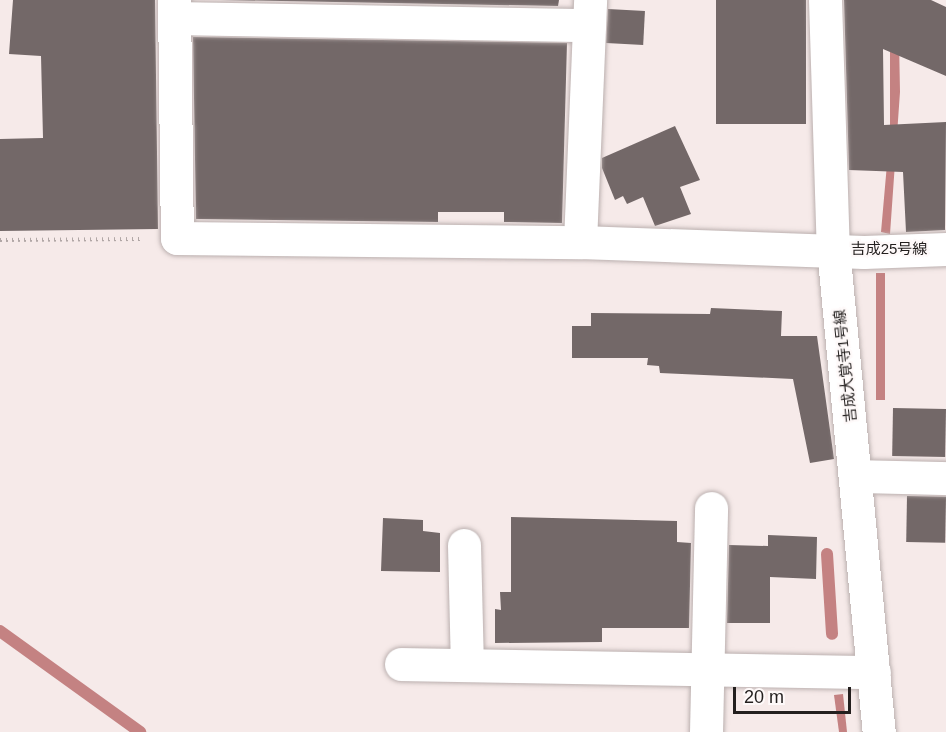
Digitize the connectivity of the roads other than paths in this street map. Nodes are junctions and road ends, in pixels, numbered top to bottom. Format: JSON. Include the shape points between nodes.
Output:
{"nodes":[{"id":1,"x":825,"y":0,"type":"edge"},
{"id":2,"x":175,"y":9,"type":"edge"},
{"id":3,"x":589,"y":13,"type":"edge"},
{"id":4,"x":580,"y":242,"type":"junction"},
{"id":5,"x":833,"y":248,"type":"junction"},
{"id":6,"x":946,"y":249,"type":"edge"},
{"id":7,"x":857,"y":476,"type":"junction"},
{"id":8,"x":946,"y":478,"type":"edge"},
{"id":9,"x":711,"y":508,"type":"dead end"},
{"id":10,"x":464,"y":545,"type":"dead end"},
{"id":11,"x":401,"y":664,"type":"dead end"},
{"id":12,"x":467,"y":665,"type":"junction"},
{"id":13,"x":707,"y":669,"type":"junction"},
{"id":14,"x":874,"y":672,"type":"junction"},
{"id":15,"x":706,"y":732,"type":"edge"},
{"id":16,"x":879,"y":732,"type":"edge"}],
"edges":[{"from":1,"to":5,"type":"street","name":"吉成大覚寺1号線"},
{"from":2,"to":3,"type":"street"},
{"from":2,"to":4,"type":"street","name":"吉成25号線","via":[[177,238]]},
{"from":3,"to":4,"type":"street"},
{"from":4,"to":5,"type":"street","name":"吉成25号線"},
{"from":5,"to":6,"type":"street","name":"吉成25号線","via":[[864,252]]},
{"from":5,"to":7,"type":"street","name":"吉成大覚寺1号線"},
{"from":7,"to":8,"type":"street"},
{"from":7,"to":14,"type":"street","name":"吉成大覚寺1号線"},
{"from":9,"to":13,"type":"street"},
{"from":10,"to":12,"type":"street"},
{"from":11,"to":12,"type":"street"},
{"from":12,"to":13,"type":"street"},
{"from":13,"to":14,"type":"street"},
{"from":13,"to":15,"type":"street"},
{"from":14,"to":16,"type":"street","name":"吉成大覚寺1号線"}]}
